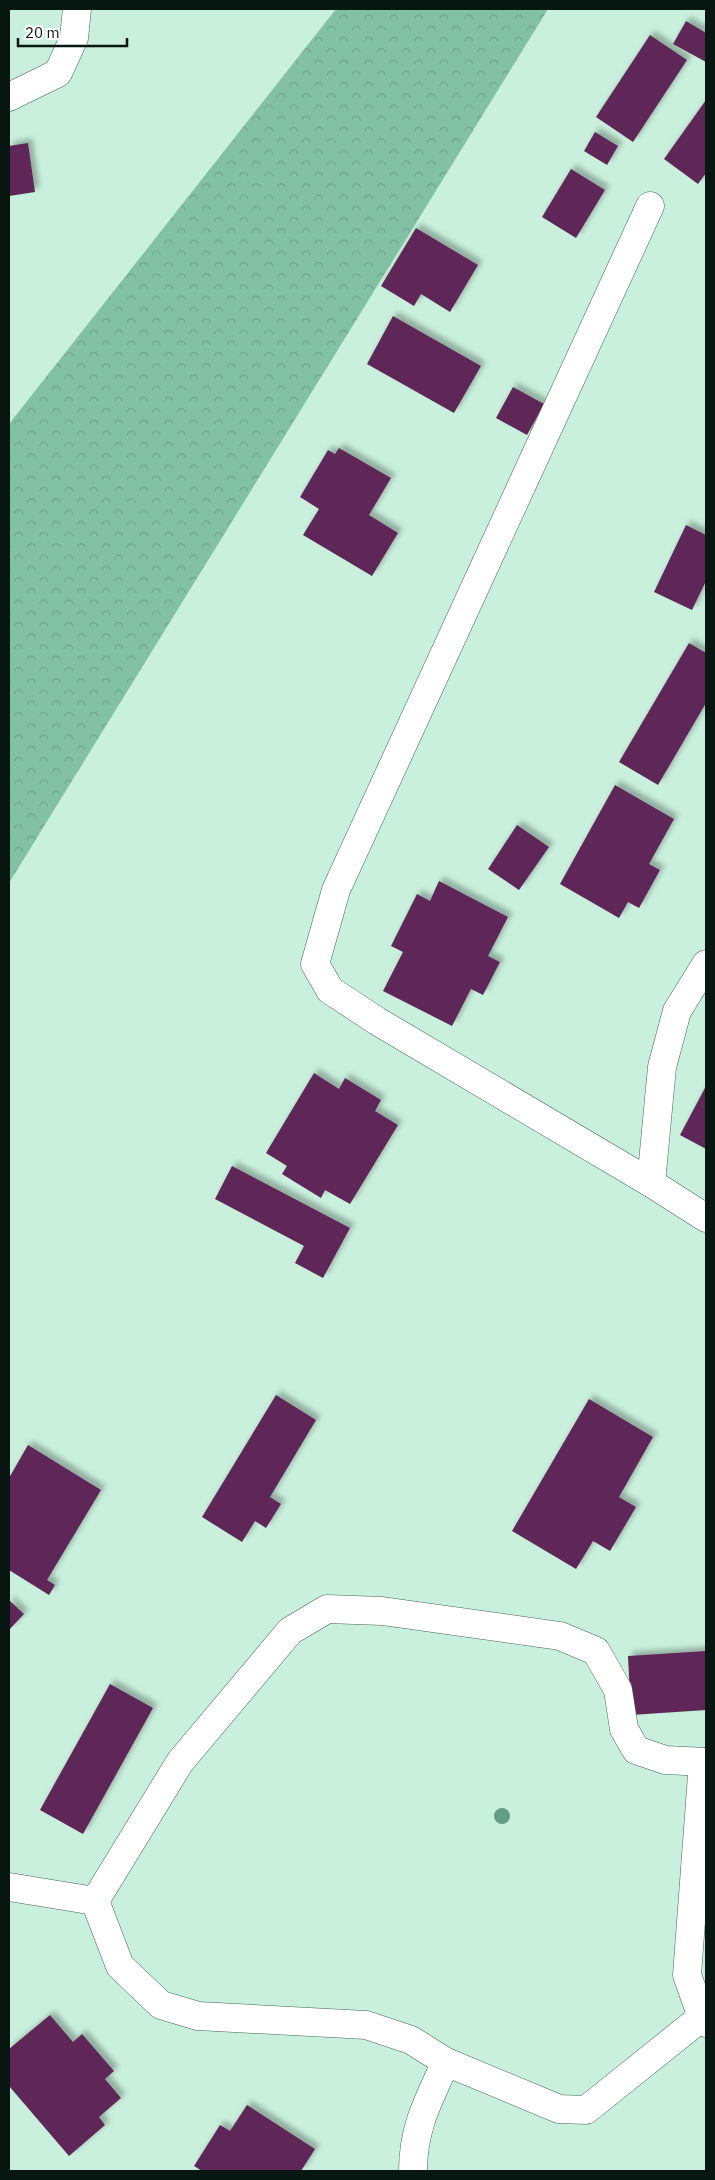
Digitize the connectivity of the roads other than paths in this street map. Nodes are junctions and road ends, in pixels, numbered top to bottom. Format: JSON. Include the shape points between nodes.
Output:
{"nodes":[{"id":1,"x":77,"y":9,"type":"edge"},
{"id":2,"x":9,"y":97,"type":"edge"},
{"id":3,"x":650,"y":206,"type":"dead end"},
{"id":4,"x":706,"y":964,"type":"edge"},
{"id":5,"x":652,"y":1183,"type":"junction"},
{"id":6,"x":706,"y":1218,"type":"edge"},
{"id":7,"x":704,"y":1762,"type":"edge"},
{"id":8,"x":9,"y":1887,"type":"edge"},
{"id":9,"x":95,"y":1901,"type":"junction"},
{"id":10,"x":704,"y":2020,"type":"edge"},
{"id":11,"x":446,"y":2062,"type":"junction"},
{"id":12,"x":413,"y":2171,"type":"edge"}],
"edges":[{"from":1,"to":2,"type":"street","via":[[74,38],[58,73]]},
{"from":3,"to":5,"type":"street","via":[[336,890],[315,964],[330,990],[377,1021]]},
{"from":4,"to":5,"type":"street","via":[[677,1011],[662,1067]]},
{"from":5,"to":6,"type":"street"},
{"from":7,"to":9,"type":"street","via":[[665,1760],[636,1750],[624,1730],[618,1690],[596,1651],[560,1636],[382,1611],[327,1609],[290,1631],[180,1762]]},
{"from":7,"to":10,"type":"street","via":[[687,1975]]},
{"from":8,"to":9,"type":"street"},
{"from":9,"to":11,"type":"street","via":[[120,1966],[161,2005],[198,2016],[366,2025],[411,2040]]},
{"from":10,"to":11,"type":"street","via":[[586,2110],[559,2109]]},
{"from":11,"to":12,"type":"street","via":[[421,2116],[413,2148]]}]}
